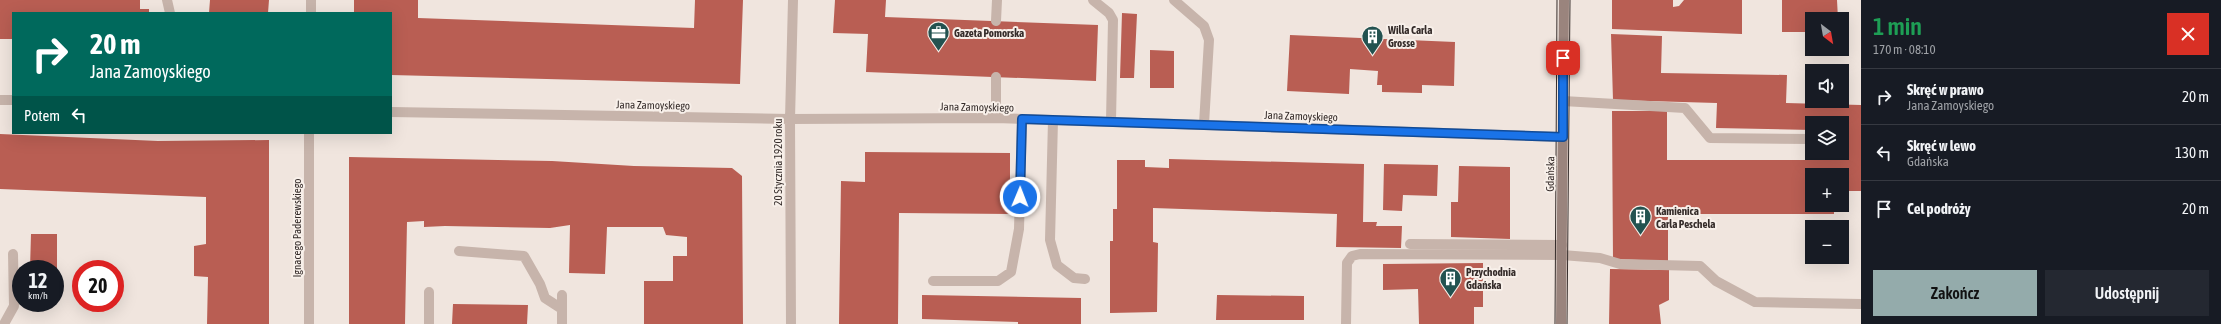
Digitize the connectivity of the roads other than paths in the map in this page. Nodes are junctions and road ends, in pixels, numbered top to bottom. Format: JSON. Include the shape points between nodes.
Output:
{"nodes":[{"id":1,"x":168,"y":0,"type":"edge"},
{"id":2,"x":311,"y":0,"type":"edge"},
{"id":3,"x":793,"y":0,"type":"edge"},
{"id":4,"x":996,"y":0,"type":"edge"},
{"id":5,"x":1093,"y":0,"type":"edge"},
{"id":6,"x":1174,"y":0,"type":"edge"},
{"id":7,"x":1564,"y":0,"type":"edge"},
{"id":8,"x":170,"y":12,"type":"edge"},
{"id":9,"x":311,"y":12,"type":"edge"},
{"id":10,"x":996,"y":21,"type":"dead end"},
{"id":11,"x":996,"y":77,"type":"dead end"},
{"id":12,"x":0,"y":100,"type":"edge"},
{"id":13,"x":12,"y":100,"type":"edge"},
{"id":14,"x":1563,"y":101,"type":"junction"},
{"id":15,"x":392,"y":112,"type":"edge"},
{"id":16,"x":996,"y":118,"type":"junction"},
{"id":17,"x":790,"y":119,"type":"junction"},
{"id":18,"x":1022,"y":119,"type":"junction"},
{"id":19,"x":1053,"y":120,"type":"junction"},
{"id":20,"x":1110,"y":121,"type":"junction"},
{"id":21,"x":1204,"y":124,"type":"junction"},
{"id":22,"x":309,"y":134,"type":"edge"},
{"id":23,"x":1563,"y":137,"type":"junction"},
{"id":24,"x":1805,"y":139,"type":"edge"},
{"id":25,"x":1410,"y":244,"type":"dead end"},
{"id":26,"x":1562,"y":250,"type":"junction"},
{"id":27,"x":459,"y":251,"type":"dead end"},
{"id":28,"x":13,"y":254,"type":"dead end"},
{"id":29,"x":1084,"y":279,"type":"dead end"},
{"id":30,"x":933,"y":280,"type":"dead end"},
{"id":31,"x":429,"y":292,"type":"dead end"},
{"id":32,"x":562,"y":295,"type":"dead end"},
{"id":33,"x":1861,"y":304,"type":"edge"},
{"id":34,"x":562,"y":309,"type":"junction"},
{"id":35,"x":4,"y":324,"type":"edge"},
{"id":36,"x":308,"y":324,"type":"edge"},
{"id":37,"x":430,"y":324,"type":"edge"},
{"id":38,"x":562,"y":324,"type":"edge"},
{"id":39,"x":791,"y":324,"type":"edge"},
{"id":40,"x":1346,"y":324,"type":"edge"},
{"id":41,"x":1562,"y":324,"type":"edge"}],
"edges":[{"from":1,"to":8,"type":"street"},
{"from":2,"to":9,"type":"street"},
{"from":3,"to":17,"type":"street","name":"20 Stycznia 1920 roku"},
{"from":4,"to":10,"type":"street"},
{"from":5,"to":20,"type":"street","via":[[1109,12],[1113,20]]},
{"from":6,"to":21,"type":"street","via":[[1204,26],[1209,40]]},
{"from":7,"to":14,"type":"street","name":"Gdańska"},
{"from":11,"to":16,"type":"street"},
{"from":12,"to":13,"type":"street"},
{"from":14,"to":23,"type":"street","name":"Gdańska"},
{"from":14,"to":24,"type":"street","via":[[1685,108],[1710,138]]},
{"from":15,"to":17,"type":"street","name":"Jana Zamoyskiego"},
{"from":16,"to":17,"type":"street","name":"Jana Zamoyskiego"},
{"from":16,"to":18,"type":"street","name":"Jana Zamoyskiego"},
{"from":17,"to":39,"type":"street","name":"20 Stycznia 1920 roku"},
{"from":18,"to":19,"type":"street","name":"Jana Zamoyskiego"},
{"from":18,"to":30,"type":"street","via":[[1019,228],[1011,272],[998,281]]},
{"from":19,"to":20,"type":"street","name":"Jana Zamoyskiego"},
{"from":19,"to":29,"type":"street","via":[[1050,240],[1056,265],[1074,278]]},
{"from":20,"to":21,"type":"street","name":"Jana Zamoyskiego"},
{"from":21,"to":23,"type":"street","name":"Jana Zamoyskiego"},
{"from":22,"to":36,"type":"street","name":"Ignacego Paderewskiego"},
{"from":23,"to":26,"type":"street","name":"Gdańska"},
{"from":25,"to":26,"type":"street"},
{"from":26,"to":33,"type":"street","via":[[1620,264],[1700,266],[1716,282],[1755,302]]},
{"from":26,"to":40,"type":"street","via":[[1352,256],[1347,264]]},
{"from":26,"to":41,"type":"street","name":"Gdańska"},
{"from":27,"to":34,"type":"street","via":[[524,256],[545,298]]},
{"from":28,"to":35,"type":"street","via":[[14,306]]},
{"from":31,"to":37,"type":"street"},
{"from":32,"to":34,"type":"street"},
{"from":34,"to":38,"type":"street"}]}
